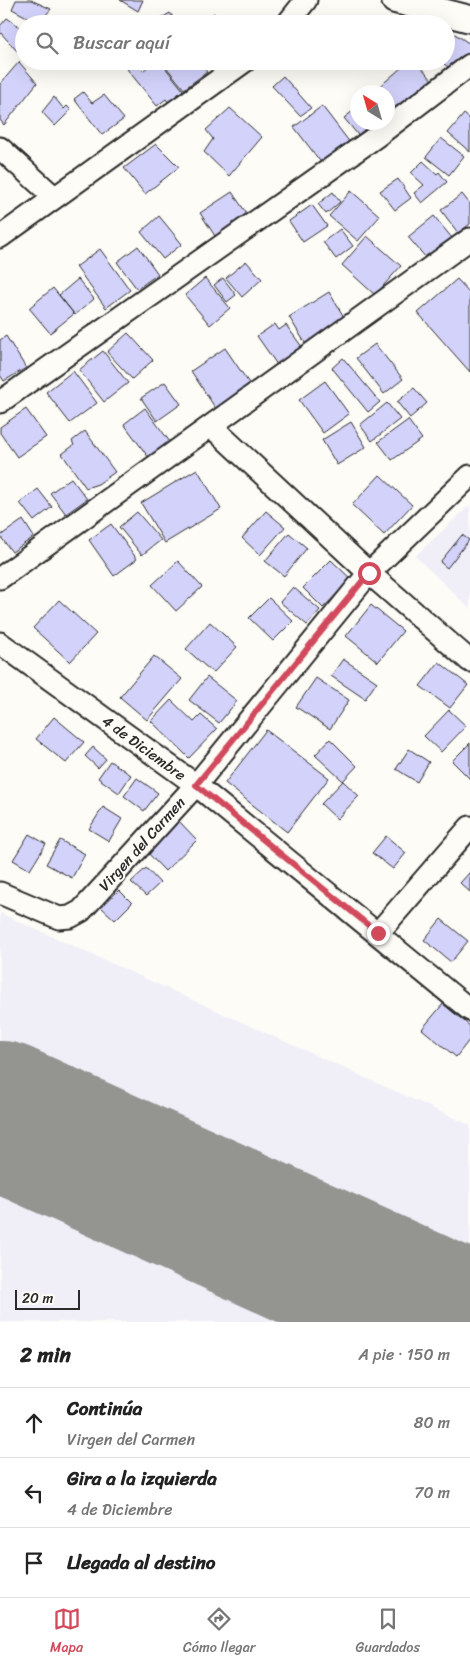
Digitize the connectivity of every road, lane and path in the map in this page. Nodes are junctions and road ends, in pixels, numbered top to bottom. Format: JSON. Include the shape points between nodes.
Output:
{"nodes":[{"id":1,"x":306,"y":0,"type":"edge"},
{"id":2,"x":395,"y":0,"type":"edge"},
{"id":3,"x":294,"y":15,"type":"edge"},
{"id":4,"x":454,"y":15,"type":"edge"},
{"id":5,"x":455,"y":15,"type":"edge"},
{"id":6,"x":470,"y":19,"type":"edge"},
{"id":7,"x":470,"y":64,"type":"edge"},
{"id":8,"x":232,"y":70,"type":"edge"},
{"id":9,"x":0,"y":148,"type":"edge"},
{"id":10,"x":54,"y":198,"type":"junction"},
{"id":11,"x":0,"y":237,"type":"edge"},
{"id":12,"x":470,"y":239,"type":"edge"},
{"id":13,"x":0,"y":402,"type":"edge"},
{"id":14,"x":211,"y":426,"type":"junction"},
{"id":15,"x":470,"y":476,"type":"edge"},
{"id":16,"x":369,"y":573,"type":"junction"},
{"id":17,"x":0,"y":578,"type":"edge"},
{"id":18,"x":0,"y":643,"type":"edge"},
{"id":19,"x":470,"y":661,"type":"edge"},
{"id":20,"x":196,"y":785,"type":"junction"},
{"id":21,"x":470,"y":828,"type":"edge"},
{"id":22,"x":0,"y":893,"type":"edge"},
{"id":23,"x":378,"y":933,"type":"junction"},
{"id":24,"x":470,"y":1010,"type":"edge"}],
"edges":[{"from":1,"to":3,"type":"street"},
{"from":2,"to":4,"type":"main road"},
{"from":5,"to":6,"type":"main road"},
{"from":7,"to":13,"type":"street","via":[[377,136]]},
{"from":8,"to":10,"type":"street"},
{"from":9,"to":10,"type":"street"},
{"from":10,"to":11,"type":"street"},
{"from":12,"to":14,"type":"street"},
{"from":14,"to":16,"type":"street"},
{"from":14,"to":17,"type":"street"},
{"from":15,"to":16,"type":"street","name":"Virgen del Carmen"},
{"from":16,"to":19,"type":"street"},
{"from":16,"to":20,"type":"street","name":"Virgen del Carmen"},
{"from":18,"to":20,"type":"street","name":"4 de Diciembre"},
{"from":20,"to":22,"type":"street","name":"Virgen del Carmen","via":[[81,911],[59,918]]},
{"from":20,"to":23,"type":"street","name":"4 de Diciembre"},
{"from":21,"to":23,"type":"street"},
{"from":23,"to":24,"type":"street","name":"4 de Diciembre"}]}
